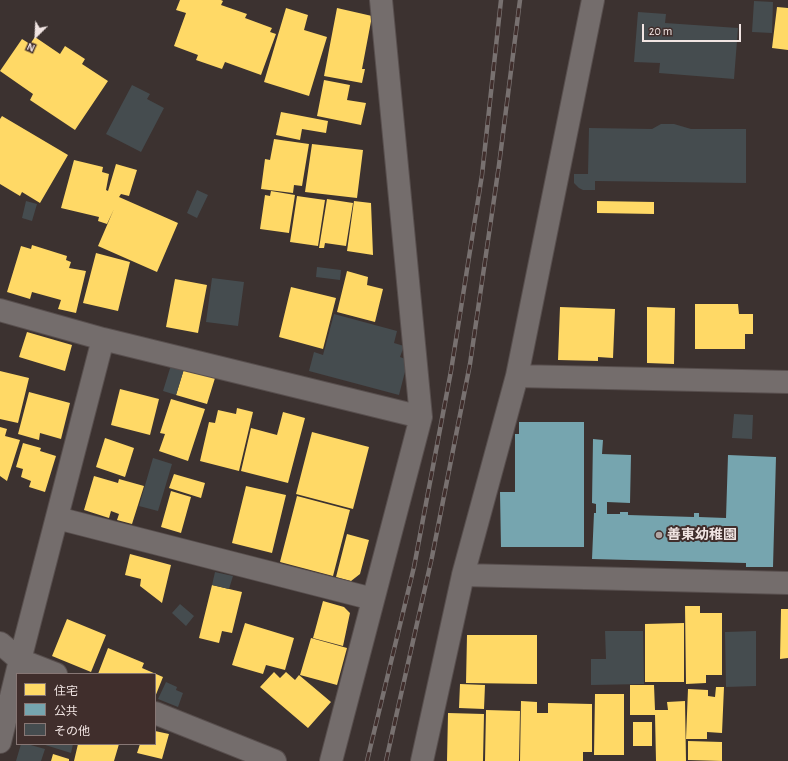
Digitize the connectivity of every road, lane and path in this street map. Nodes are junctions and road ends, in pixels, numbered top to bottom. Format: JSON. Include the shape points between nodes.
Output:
{"nodes":[{"id":1,"x":381,"y":0,"type":"edge"},
{"id":2,"x":593,"y":0,"type":"edge"},
{"id":3,"x":0,"y":310,"type":"edge"},
{"id":4,"x":103,"y":339,"type":"junction"},
{"id":5,"x":518,"y":376,"type":"junction"},
{"id":6,"x":788,"y":382,"type":"edge"},
{"id":7,"x":421,"y":416,"type":"junction"},
{"id":8,"x":57,"y":518,"type":"junction"},
{"id":9,"x":463,"y":575,"type":"junction"},
{"id":10,"x":788,"y":583,"type":"edge"},
{"id":11,"x":373,"y":599,"type":"junction"},
{"id":12,"x":0,"y":643,"type":"edge"},
{"id":13,"x":20,"y":660,"type":"junction"},
{"id":14,"x":17,"y":673,"type":"edge"},
{"id":15,"x":53,"y":673,"type":"edge"},
{"id":16,"x":16,"y":676,"type":"edge"},
{"id":17,"x":156,"y":713,"type":"edge"},
{"id":18,"x":0,"y":742,"type":"edge"},
{"id":19,"x":275,"y":761,"type":"edge"},
{"id":20,"x":331,"y":761,"type":"edge"},
{"id":21,"x":422,"y":761,"type":"edge"}],
"edges":[{"from":1,"to":7,"type":"street"},
{"from":2,"to":5,"type":"street"},
{"from":3,"to":4,"type":"street"},
{"from":4,"to":7,"type":"street"},
{"from":4,"to":8,"type":"street"},
{"from":5,"to":6,"type":"street"},
{"from":5,"to":9,"type":"street"},
{"from":7,"to":11,"type":"street"},
{"from":8,"to":11,"type":"street"},
{"from":8,"to":13,"type":"street"},
{"from":9,"to":10,"type":"street"},
{"from":9,"to":21,"type":"street"},
{"from":11,"to":20,"type":"street"},
{"from":12,"to":13,"type":"street"},
{"from":13,"to":14,"type":"street"},
{"from":13,"to":15,"type":"street"},
{"from":16,"to":18,"type":"street"},
{"from":17,"to":19,"type":"street"}]}
